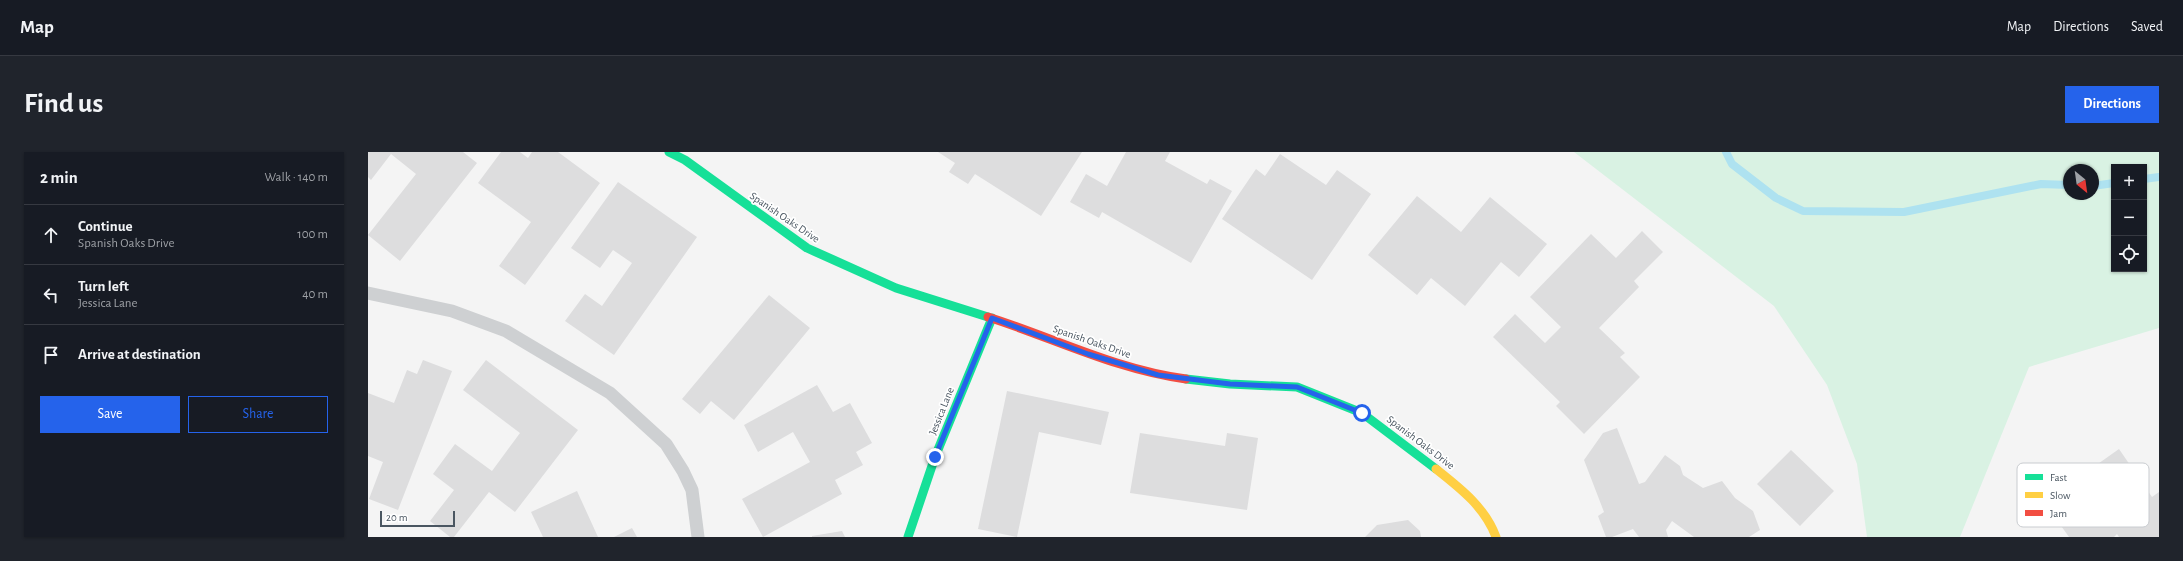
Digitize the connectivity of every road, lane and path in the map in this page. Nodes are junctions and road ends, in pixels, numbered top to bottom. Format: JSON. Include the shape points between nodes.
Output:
{"nodes":[{"id":1,"x":669,"y":152,"type":"edge"},
{"id":2,"x":368,"y":293,"type":"edge"},
{"id":3,"x":992,"y":318,"type":"junction"},
{"id":4,"x":698,"y":537,"type":"edge"},
{"id":5,"x":908,"y":537,"type":"edge"},
{"id":6,"x":1496,"y":537,"type":"edge"}],
"edges":[{"from":1,"to":3,"type":"street","name":"Spanish Oaks Drive","via":[[685,160],[806,248],[896,288]]},
{"from":2,"to":4,"type":"lane","via":[[452,311],[506,331],[610,393],[666,444],[683,471],[692,490]]},
{"from":3,"to":5,"type":"street","name":"Jessica Lane","via":[[935,457]]},
{"from":3,"to":6,"type":"street","name":"Spanish Oaks Drive","via":[[1088,354],[1158,375],[1230,384],[1297,387],[1362,413],[1465,492],[1491,524]]}]}
